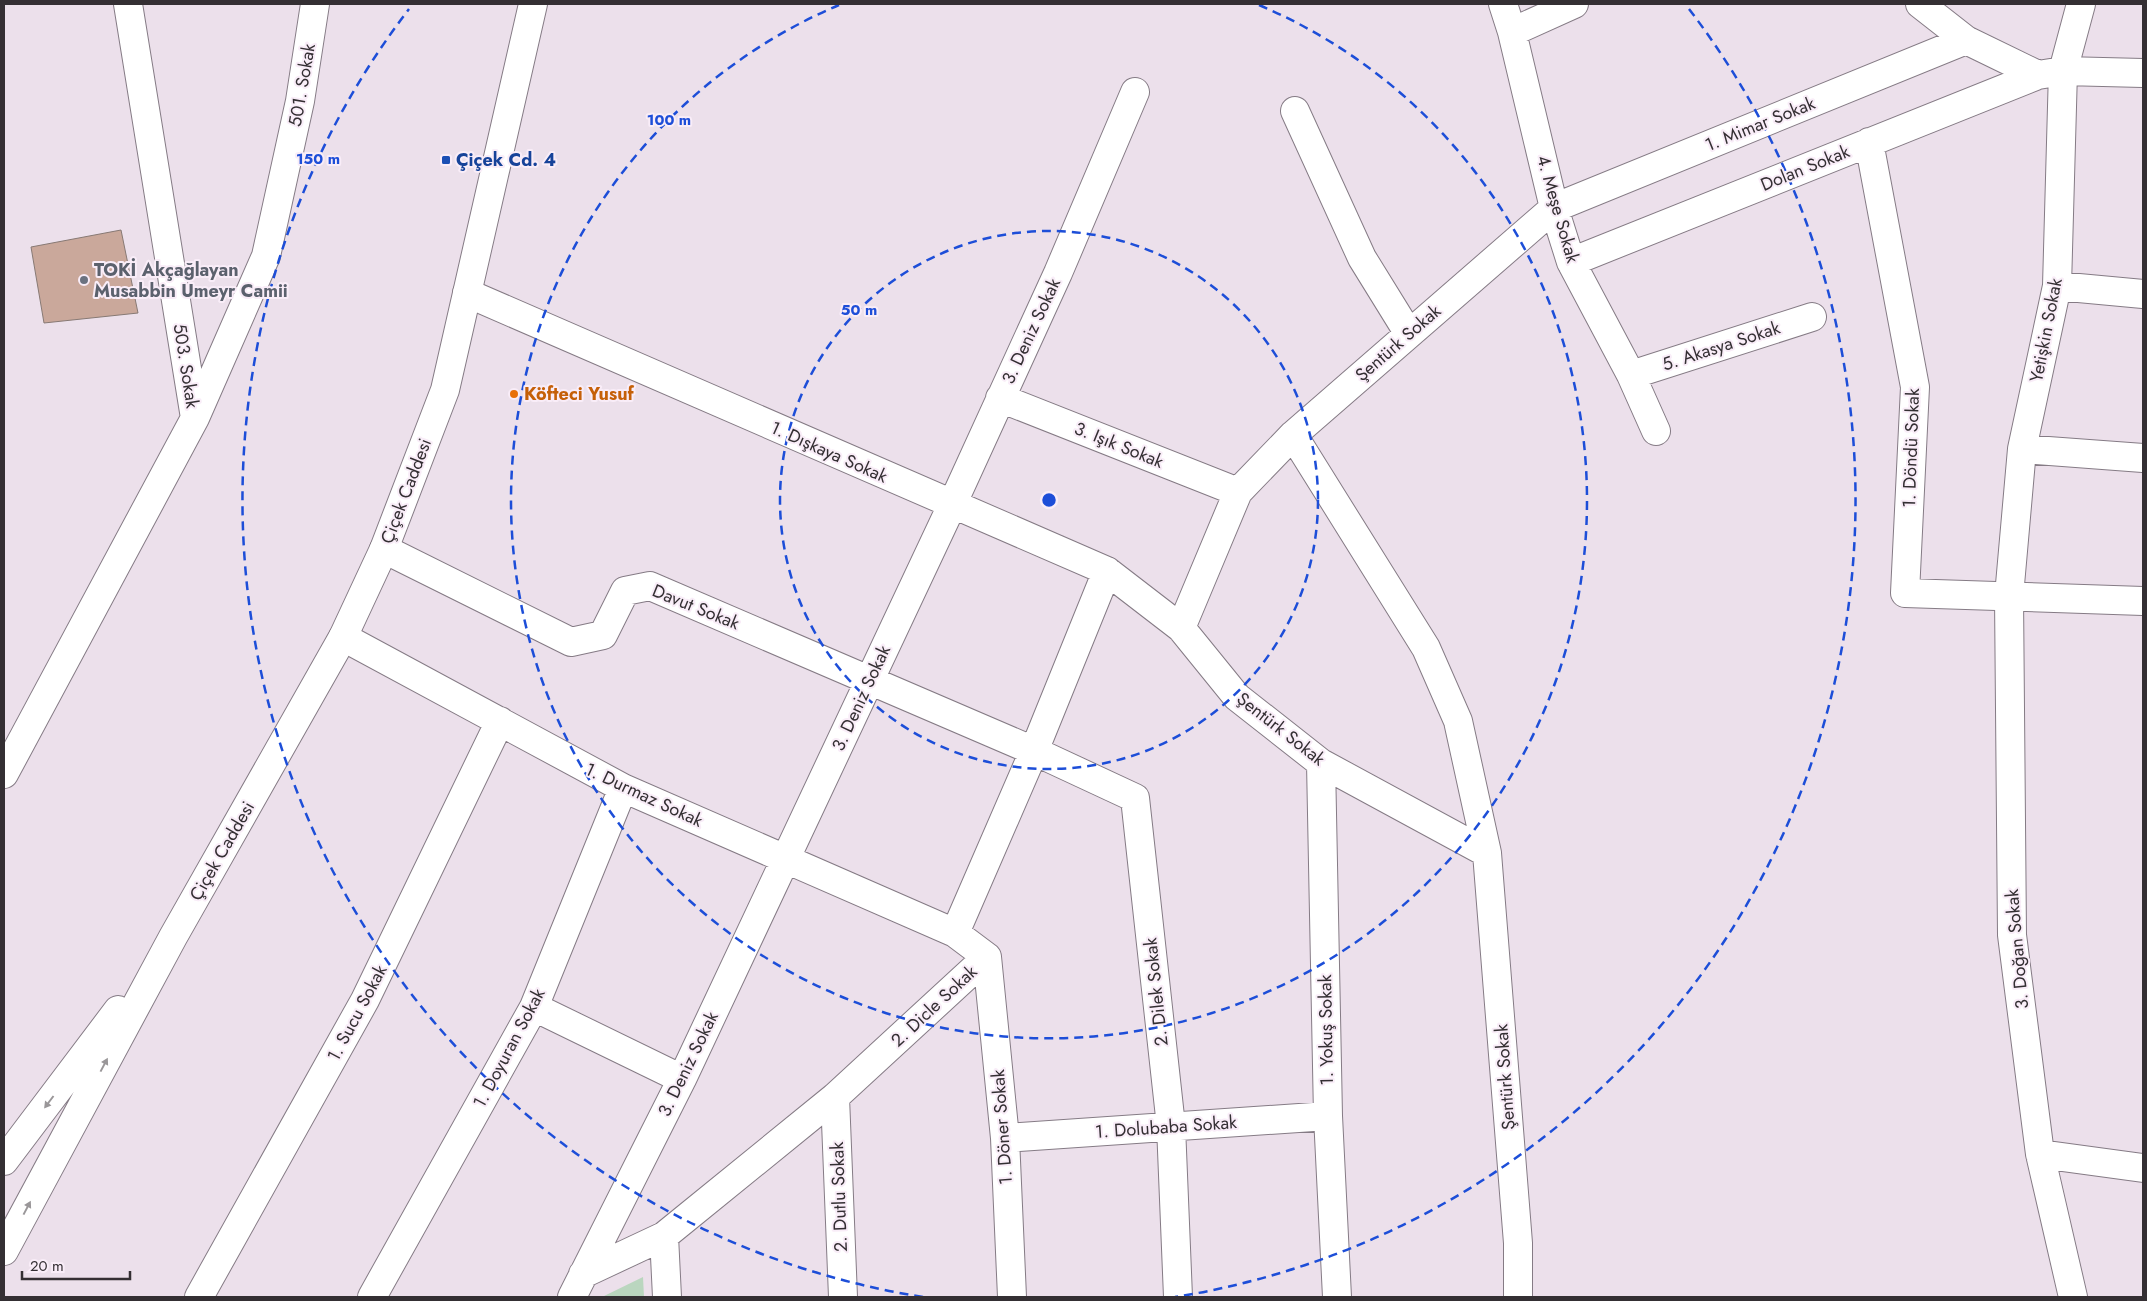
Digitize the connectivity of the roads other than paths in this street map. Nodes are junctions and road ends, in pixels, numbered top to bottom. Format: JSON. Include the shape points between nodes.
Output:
{"nodes":[{"id":1,"x":128,"y":4,"type":"edge"},
{"id":2,"x":315,"y":4,"type":"edge"},
{"id":3,"x":533,"y":4,"type":"edge"},
{"id":4,"x":1503,"y":4,"type":"edge"},
{"id":5,"x":1574,"y":4,"type":"edge"},
{"id":6,"x":1920,"y":4,"type":"edge"},
{"id":7,"x":2081,"y":4,"type":"edge"},
{"id":8,"x":1512,"y":32,"type":"junction"},
{"id":9,"x":1966,"y":40,"type":"junction"},
{"id":10,"x":2051,"y":73,"type":"junction"},
{"id":11,"x":2143,"y":74,"type":"edge"},
{"id":12,"x":1135,"y":92,"type":"dead end"},
{"id":13,"x":1295,"y":111,"type":"dead end"},
{"id":14,"x":1869,"y":142,"type":"junction"},
{"id":15,"x":1554,"y":208,"type":"junction"},
{"id":16,"x":1571,"y":262,"type":"junction"},
{"id":17,"x":2058,"y":286,"type":"junction"},
{"id":18,"x":467,"y":294,"type":"junction"},
{"id":19,"x":2143,"y":294,"type":"edge"},
{"id":20,"x":1812,"y":317,"type":"dead end"},
{"id":21,"x":1409,"y":334,"type":"junction"},
{"id":22,"x":1631,"y":376,"type":"junction"},
{"id":23,"x":1000,"y":398,"type":"junction"},
{"id":24,"x":195,"y":418,"type":"junction"},
{"id":25,"x":1656,"y":431,"type":"dead end"},
{"id":26,"x":1293,"y":435,"type":"junction"},
{"id":27,"x":2022,"y":449,"type":"junction"},
{"id":28,"x":2143,"y":458,"type":"edge"},
{"id":29,"x":1238,"y":492,"type":"junction"},
{"id":30,"x":952,"y":505,"type":"junction"},
{"id":31,"x":384,"y":549,"type":"junction"},
{"id":32,"x":1107,"y":572,"type":"junction"},
{"id":33,"x":2009,"y":596,"type":"junction"},
{"id":34,"x":2143,"y":600,"type":"edge"},
{"id":35,"x":1181,"y":628,"type":"junction"},
{"id":36,"x":344,"y":637,"type":"junction"},
{"id":37,"x":869,"y":680,"type":"junction"},
{"id":38,"x":500,"y":721,"type":"junction"},
{"id":39,"x":1034,"y":751,"type":"junction"},
{"id":40,"x":1322,"y":763,"type":"junction"},
{"id":41,"x":4,"y":774,"type":"edge"},
{"id":42,"x":623,"y":788,"type":"junction"},
{"id":43,"x":1487,"y":853,"type":"junction"},
{"id":44,"x":786,"y":858,"type":"junction"},
{"id":45,"x":955,"y":933,"type":"junction"},
{"id":46,"x":173,"y":937,"type":"junction"},
{"id":47,"x":987,"y":957,"type":"junction"},
{"id":48,"x":534,"y":1007,"type":"junction"},
{"id":49,"x":682,"y":1079,"type":"junction"},
{"id":50,"x":835,"y":1097,"type":"junction"},
{"id":51,"x":1328,"y":1116,"type":"junction"},
{"id":52,"x":1171,"y":1126,"type":"junction"},
{"id":53,"x":1005,"y":1138,"type":"junction"},
{"id":54,"x":2040,"y":1154,"type":"junction"},
{"id":55,"x":4,"y":1161,"type":"edge"},
{"id":56,"x":2143,"y":1168,"type":"edge"},
{"id":57,"x":664,"y":1236,"type":"junction"},
{"id":58,"x":4,"y":1251,"type":"edge"},
{"id":59,"x":578,"y":1286,"type":"edge"},
{"id":60,"x":199,"y":1297,"type":"edge"},
{"id":61,"x":372,"y":1297,"type":"edge"},
{"id":62,"x":667,"y":1297,"type":"edge"},
{"id":63,"x":843,"y":1297,"type":"edge"},
{"id":64,"x":1012,"y":1297,"type":"edge"},
{"id":65,"x":1178,"y":1297,"type":"edge"},
{"id":66,"x":1337,"y":1297,"type":"edge"},
{"id":67,"x":1518,"y":1297,"type":"edge"},
{"id":68,"x":2073,"y":1297,"type":"edge"}],
"edges":[{"from":1,"to":24,"type":"street","name":"503. Sokak"},
{"from":2,"to":24,"type":"street","name":"501. Sokak","via":[[300,101],[266,256]]},
{"from":3,"to":18,"type":"street","name":"Çiçek Caddesi"},
{"from":4,"to":8,"type":"street","name":"4. Meşe Sokak"},
{"from":5,"to":8,"type":"street"},
{"from":6,"to":9,"type":"street"},
{"from":7,"to":10,"type":"street","name":"Yetişkin Sokak"},
{"from":8,"to":15,"type":"street","name":"4. Meşe Sokak"},
{"from":9,"to":10,"type":"street"},
{"from":9,"to":15,"type":"street","name":"1. Mimar Sokak"},
{"from":10,"to":11,"type":"street"},
{"from":10,"to":14,"type":"street","name":"Dolan Sokak"},
{"from":10,"to":17,"type":"street","name":"Yetişkin Sokak"},
{"from":12,"to":23,"type":"street","name":"3. Deniz Sokak","via":[[1058,273]]},
{"from":13,"to":21,"type":"street","via":[[1362,258]]},
{"from":14,"to":16,"type":"street","name":"Dolan Sokak"},
{"from":14,"to":33,"type":"street","name":"1. Döndü Sokak","via":[[1915,387],[1905,593]]},
{"from":15,"to":16,"type":"street","name":"4. Meşe Sokak"},
{"from":15,"to":21,"type":"street","name":"Şentürk Sokak"},
{"from":16,"to":22,"type":"street","name":"4. Meşe Sokak"},
{"from":17,"to":19,"type":"street"},
{"from":17,"to":27,"type":"street","name":"Yetişkin Sokak"},
{"from":18,"to":30,"type":"street","name":"1. Dışkaya Sokak"},
{"from":18,"to":31,"type":"street","name":"Çiçek Caddesi","via":[[445,390]]},
{"from":20,"to":22,"type":"street","name":"5. Akasya Sokak"},
{"from":21,"to":26,"type":"street","name":"Şentürk Sokak"},
{"from":22,"to":25,"type":"street","name":"4. Meşe Sokak"},
{"from":23,"to":29,"type":"street","name":"3. Işık Sokak"},
{"from":23,"to":30,"type":"street","name":"3. Deniz Sokak"},
{"from":24,"to":41,"type":"street","name":"503. Sokak"},
{"from":26,"to":29,"type":"street","name":"Şentürk Sokak"},
{"from":26,"to":43,"type":"street","via":[[1426,648],[1458,721]]},
{"from":27,"to":28,"type":"street"},
{"from":27,"to":33,"type":"street","name":"Yetişkin Sokak"},
{"from":29,"to":35,"type":"street","name":"Şentürk Sokak"},
{"from":30,"to":32,"type":"street","name":"1. Dışkaya Sokak"},
{"from":30,"to":37,"type":"street","name":"3. Deniz Sokak"},
{"from":31,"to":36,"type":"street","name":"Çiçek Caddesi"},
{"from":31,"to":37,"type":"street","name":"Davut Sokak","via":[[571,642],[603,635],[625,591],[650,586]]},
{"from":32,"to":35,"type":"street","name":"1. Dışkaya Sokak"},
{"from":32,"to":39,"type":"street"},
{"from":33,"to":34,"type":"street"},
{"from":33,"to":54,"type":"street","name":"3. Doğan Sokak","via":[[2012,935]]},
{"from":35,"to":40,"type":"street","name":"Şentürk Sokak","via":[[1237,697]]},
{"from":36,"to":38,"type":"street","name":"1. Durmaz Sokak"},
{"from":36,"to":46,"type":"street","name":"Çiçek Caddesi"},
{"from":37,"to":39,"type":"street","name":"Davut Sokak"},
{"from":37,"to":44,"type":"street","name":"3. Deniz Sokak"},
{"from":38,"to":42,"type":"street","name":"1. Durmaz Sokak"},
{"from":38,"to":60,"type":"street","name":"1. Sucu Sokak","via":[[365,1000]]},
{"from":39,"to":45,"type":"street"},
{"from":39,"to":52,"type":"street","name":"2. Dilek Sokak","via":[[1135,798]]},
{"from":40,"to":43,"type":"street","name":"Şentürk Sokak"},
{"from":40,"to":51,"type":"street","name":"1. Yokuş Sokak"},
{"from":42,"to":44,"type":"street","name":"1. Durmaz Sokak"},
{"from":42,"to":48,"type":"street","name":"1. Doyuran Sokak"},
{"from":43,"to":67,"type":"street","name":"Şentürk Sokak","via":[[1518,1244]]},
{"from":44,"to":45,"type":"street","name":"1. Durmaz Sokak"},
{"from":44,"to":49,"type":"street","name":"3. Deniz Sokak"},
{"from":45,"to":47,"type":"street","name":"2. Dicle Sokak"},
{"from":46,"to":55,"type":"street","name":"Çiçek Caddesi","one_way":true},
{"from":58,"to":46,"type":"street","name":"Çiçek Caddesi","one_way":true},
{"from":47,"to":50,"type":"street","name":"2. Dicle Sokak"},
{"from":47,"to":53,"type":"street","name":"1. Döner Sokak"},
{"from":48,"to":49,"type":"street"},
{"from":48,"to":61,"type":"street","name":"1. Doyuran Sokak"},
{"from":49,"to":59,"type":"street","name":"3. Deniz Sokak"},
{"from":50,"to":57,"type":"street","name":"2. Dicle Sokak"},
{"from":50,"to":63,"type":"street","name":"2. Dutlu Sokak"},
{"from":51,"to":52,"type":"street","name":"1. Dolubaba Sokak"},
{"from":51,"to":66,"type":"street","name":"1. Yokuş Sokak"},
{"from":52,"to":53,"type":"street","name":"1. Dolubaba Sokak"},
{"from":52,"to":65,"type":"street","name":"2. Dilek Sokak"},
{"from":53,"to":64,"type":"street","name":"1. Döner Sokak"},
{"from":54,"to":56,"type":"street"},
{"from":54,"to":68,"type":"street","name":"3. Doğan Sokak"},
{"from":57,"to":59,"type":"street","name":"2. Dicle Sokak"},
{"from":57,"to":62,"type":"street"}]}
